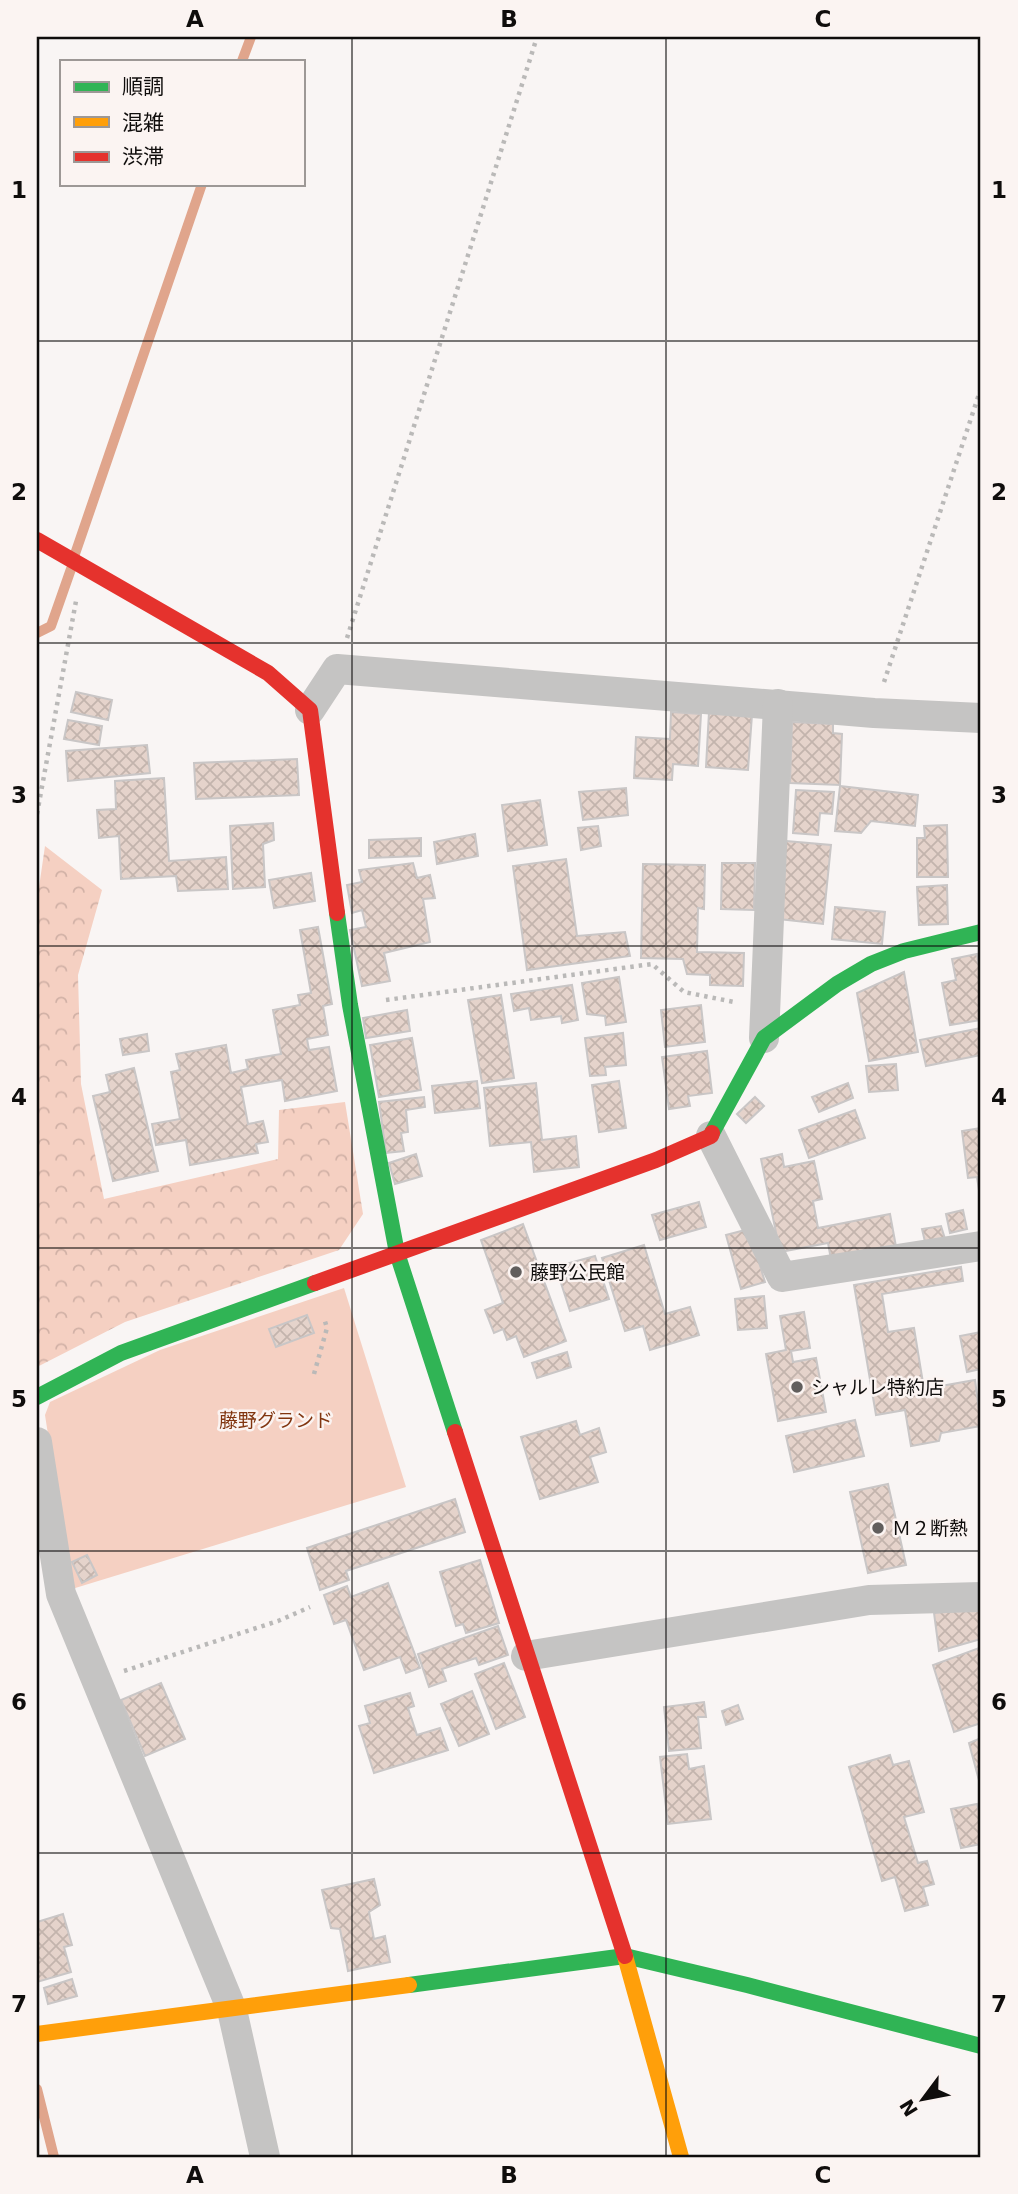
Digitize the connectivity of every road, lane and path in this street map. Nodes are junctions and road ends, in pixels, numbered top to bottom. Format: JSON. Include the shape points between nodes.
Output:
{"nodes":[{"id":1,"x":537,"y":37,"type":"edge"},
{"id":2,"x":981,"y":388,"type":"edge"},
{"id":3,"x":37,"y":540,"type":"edge"},
{"id":4,"x":83,"y":567,"type":"junction"},
{"id":5,"x":337,"y":669,"type":"junction"},
{"id":6,"x":778,"y":704,"type":"junction"},
{"id":7,"x":310,"y":710,"type":"junction"},
{"id":8,"x":874,"y":713,"type":"junction"},
{"id":9,"x":981,"y":718,"type":"edge"},
{"id":10,"x":37,"y":814,"type":"edge"},
{"id":11,"x":981,"y":932,"type":"edge"},
{"id":12,"x":350,"y":1005,"type":"junction"},
{"id":13,"x":765,"y":1023,"type":"junction"},
{"id":14,"x":711,"y":1136,"type":"junction"},
{"id":15,"x":981,"y":1245,"type":"edge"},
{"id":16,"x":397,"y":1253,"type":"junction"},
{"id":17,"x":313,"y":1284,"type":"junction"},
{"id":18,"x":314,"y":1374,"type":"dead end"},
{"id":19,"x":37,"y":1397,"type":"edge"},
{"id":20,"x":37,"y":1442,"type":"edge"},
{"id":21,"x":981,"y":1597,"type":"edge"},
{"id":22,"x":310,"y":1607,"type":"dead end"},
{"id":23,"x":526,"y":1656,"type":"junction"},
{"id":24,"x":96,"y":1680,"type":"junction"},
{"id":25,"x":625,"y":1956,"type":"junction"},
{"id":26,"x":232,"y":2010,"type":"junction"},
{"id":27,"x":37,"y":2034,"type":"edge"},
{"id":28,"x":981,"y":2046,"type":"edge"},
{"id":29,"x":265,"y":2157,"type":"edge"},
{"id":30,"x":681,"y":2157,"type":"edge"}],
"edges":[{"from":1,"to":5,"type":"path"},
{"from":2,"to":8,"type":"path"},
{"from":3,"to":4,"type":"street"},
{"from":4,"to":7,"type":"street","via":[[268,673]]},
{"from":4,"to":10,"type":"path"},
{"from":5,"to":6,"type":"street"},
{"from":5,"to":7,"type":"street"},
{"from":6,"to":8,"type":"street"},
{"from":6,"to":13,"type":"street"},
{"from":7,"to":12,"type":"street"},
{"from":8,"to":9,"type":"street"},
{"from":11,"to":13,"type":"street","via":[[871,964]]},
{"from":12,"to":13,"type":"path","via":[[652,964],[684,992]]},
{"from":12,"to":16,"type":"street"},
{"from":13,"to":14,"type":"street"},
{"from":14,"to":15,"type":"street","via":[[782,1277]]},
{"from":14,"to":16,"type":"street"},
{"from":16,"to":17,"type":"street"},
{"from":16,"to":23,"type":"street"},
{"from":17,"to":18,"type":"path","via":[[327,1328]]},
{"from":17,"to":19,"type":"street","via":[[121,1353]]},
{"from":20,"to":24,"type":"street","via":[[61,1594]]},
{"from":21,"to":23,"type":"street","via":[[869,1600]]},
{"from":22,"to":24,"type":"path"},
{"from":23,"to":25,"type":"street"},
{"from":24,"to":26,"type":"street"},
{"from":25,"to":26,"type":"street"},
{"from":25,"to":28,"type":"street"},
{"from":25,"to":30,"type":"street"},
{"from":26,"to":27,"type":"street"},
{"from":26,"to":29,"type":"street"}]}
